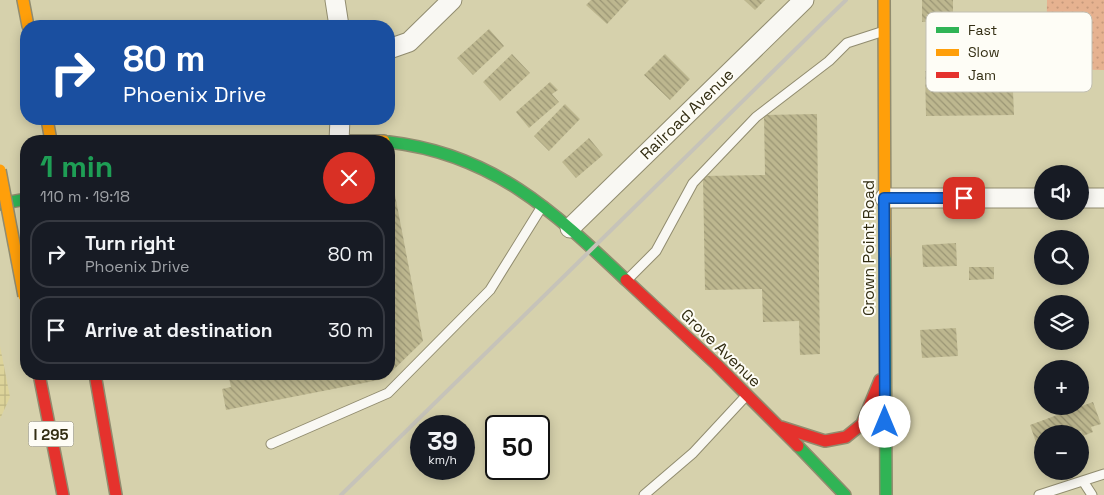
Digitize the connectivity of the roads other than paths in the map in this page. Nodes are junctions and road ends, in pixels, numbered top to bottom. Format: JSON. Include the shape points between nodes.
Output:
{"nodes":[{"id":1,"x":23,"y":0,"type":"edge"},
{"id":2,"x":336,"y":0,"type":"edge"},
{"id":3,"x":804,"y":0,"type":"edge"},
{"id":4,"x":884,"y":0,"type":"edge"},
{"id":5,"x":446,"y":2,"type":"edge"},
{"id":6,"x":27,"y":20,"type":"edge"},
{"id":7,"x":338,"y":20,"type":"edge"},
{"id":8,"x":884,"y":31,"type":"junction"},
{"id":9,"x":395,"y":47,"type":"edge"},
{"id":10,"x":395,"y":143,"type":"edge"},
{"id":11,"x":0,"y":170,"type":"edge"},
{"id":12,"x":884,"y":198,"type":"junction"},
{"id":13,"x":1034,"y":198,"type":"edge"},
{"id":14,"x":1089,"y":198,"type":"edge"},
{"id":15,"x":1104,"y":198,"type":"edge"},
{"id":16,"x":20,"y":200,"type":"edge"},
{"id":17,"x":0,"y":204,"type":"edge"},
{"id":18,"x":542,"y":206,"type":"junction"},
{"id":19,"x":570,"y":228,"type":"junction"},
{"id":20,"x":20,"y":275,"type":"edge"},
{"id":21,"x":627,"y":280,"type":"junction"},
{"id":22,"x":885,"y":368,"type":"junction"},
{"id":23,"x":40,"y":380,"type":"edge"},
{"id":24,"x":95,"y":380,"type":"edge"},
{"id":25,"x":746,"y":395,"type":"junction"},
{"id":26,"x":777,"y":426,"type":"junction"},
{"id":27,"x":271,"y":444,"type":"dead end"},
{"id":28,"x":1104,"y":474,"type":"edge"},
{"id":29,"x":1083,"y":481,"type":"junction"},
{"id":30,"x":63,"y":495,"type":"edge"},
{"id":31,"x":116,"y":495,"type":"edge"},
{"id":32,"x":644,"y":495,"type":"edge"},
{"id":33,"x":845,"y":495,"type":"edge"},
{"id":34,"x":886,"y":495,"type":"edge"},
{"id":35,"x":1040,"y":495,"type":"edge"},
{"id":36,"x":1092,"y":495,"type":"edge"}],
"edges":[{"from":1,"to":6,"type":"main road"},
{"from":2,"to":7,"type":"street"},
{"from":3,"to":19,"type":"street","name":"Railroad Avenue"},
{"from":4,"to":8,"type":"main road","name":"Crown Point Road"},
{"from":5,"to":9,"type":"street","via":[[409,42]]},
{"from":8,"to":12,"type":"main road","name":"Crown Point Road"},
{"from":8,"to":21,"type":"lane","via":[[847,44],[756,117],[693,183],[656,251]]},
{"from":10,"to":18,"type":"main road","name":"Grove Avenue","via":[[460,158],[484,168]]},
{"from":11,"to":20,"type":"main road","bridge":true},
{"from":12,"to":13,"type":"street"},
{"from":12,"to":22,"type":"main road","name":"Crown Point Road"},
{"from":14,"to":15,"type":"street"},
{"from":16,"to":17,"type":"main road"},
{"from":18,"to":19,"type":"main road","name":"Grove Avenue"},
{"from":18,"to":27,"type":"lane","via":[[490,290],[388,393]]},
{"from":19,"to":21,"type":"main road","name":"Grove Avenue"},
{"from":21,"to":25,"type":"main road","name":"Grove Avenue"},
{"from":22,"to":26,"type":"main road","via":[[862,424],[846,437],[825,442]]},
{"from":22,"to":34,"type":"main road","name":"Crown Point Road"},
{"from":23,"to":30,"type":"main road","number":"I 295"},
{"from":24,"to":31,"type":"main road"},
{"from":25,"to":26,"type":"main road","name":"Grove Avenue"},
{"from":25,"to":32,"type":"lane","via":[[693,453]]},
{"from":26,"to":33,"type":"main road","name":"Grove Avenue"},
{"from":28,"to":29,"type":"lane"},
{"from":29,"to":35,"type":"lane"},
{"from":29,"to":36,"type":"lane"}]}
